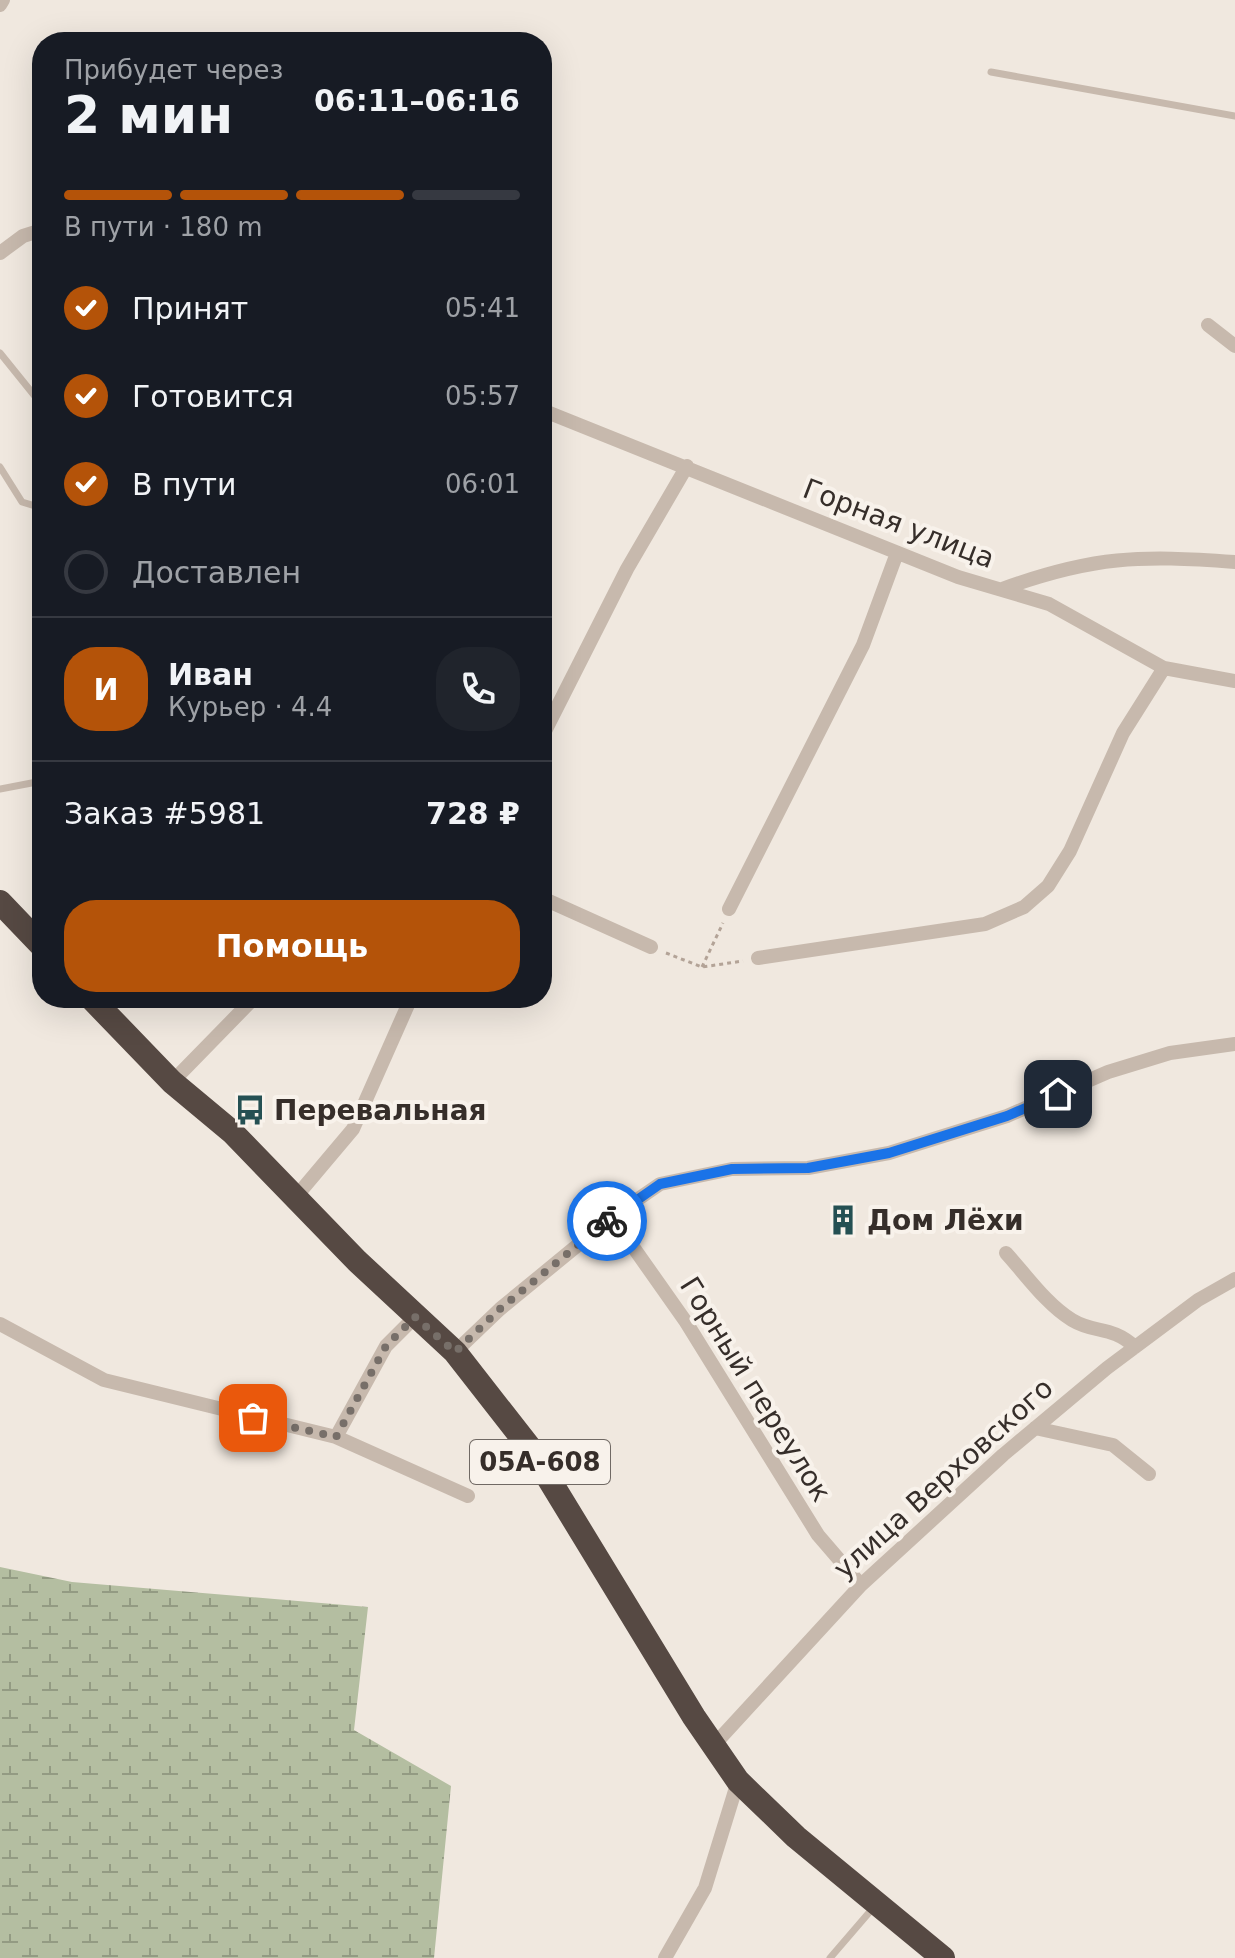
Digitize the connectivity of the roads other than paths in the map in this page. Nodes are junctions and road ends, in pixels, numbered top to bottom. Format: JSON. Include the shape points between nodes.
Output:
{"nodes":[{"id":1,"x":991,"y":72,"type":"dead end"},
{"id":2,"x":1235,"y":116,"type":"edge"},
{"id":3,"x":32,"y":233,"type":"edge"},
{"id":4,"x":0,"y":253,"type":"edge"},
{"id":5,"x":1208,"y":325,"type":"dead end"},
{"id":6,"x":1235,"y":346,"type":"edge"},
{"id":7,"x":0,"y":353,"type":"edge"},
{"id":8,"x":32,"y":393,"type":"edge"},
{"id":9,"x":552,"y":414,"type":"edge"},
{"id":10,"x":687,"y":466,"type":"junction"},
{"id":11,"x":0,"y":467,"type":"edge"},
{"id":12,"x":32,"y":505,"type":"edge"},
{"id":13,"x":897,"y":553,"type":"junction"},
{"id":14,"x":1235,"y":562,"type":"edge"},
{"id":15,"x":1002,"y":589,"type":"junction"},
{"id":16,"x":1164,"y":668,"type":"junction"},
{"id":17,"x":1235,"y":681,"type":"edge"},
{"id":18,"x":552,"y":717,"type":"edge"},
{"id":19,"x":32,"y":783,"type":"edge"},
{"id":20,"x":0,"y":789,"type":"edge"},
{"id":21,"x":0,"y":902,"type":"edge"},
{"id":22,"x":552,"y":902,"type":"edge"},
{"id":23,"x":729,"y":909,"type":"road end"},
{"id":24,"x":32,"y":936,"type":"edge"},
{"id":25,"x":651,"y":947,"type":"road end"},
{"id":26,"x":758,"y":958,"type":"road end"},
{"id":27,"x":101,"y":1008,"type":"edge"},
{"id":28,"x":244,"y":1008,"type":"edge"},
{"id":29,"x":407,"y":1008,"type":"edge"},
{"id":30,"x":1235,"y":1044,"type":"edge"},
{"id":31,"x":172,"y":1082,"type":"junction"},
{"id":32,"x":294,"y":1199,"type":"junction"},
{"id":33,"x":612,"y":1217,"type":"junction"},
{"id":34,"x":1006,"y":1253,"type":"dead end"},
{"id":35,"x":1235,"y":1279,"type":"edge"},
{"id":36,"x":415,"y":1317,"type":"junction"},
{"id":37,"x":0,"y":1324,"type":"edge"},
{"id":38,"x":1135,"y":1347,"type":"junction"},
{"id":39,"x":455,"y":1352,"type":"junction"},
{"id":40,"x":1035,"y":1428,"type":"junction"},
{"id":41,"x":336,"y":1437,"type":"junction"},
{"id":42,"x":1149,"y":1474,"type":"dead end"},
{"id":43,"x":468,"y":1496,"type":"dead end"},
{"id":44,"x":861,"y":1585,"type":"junction"},
{"id":45,"x":713,"y":1746,"type":"junction"},
{"id":46,"x":738,"y":1781,"type":"junction"},
{"id":47,"x":876,"y":1903,"type":"junction"},
{"id":48,"x":665,"y":1958,"type":"edge"},
{"id":49,"x":830,"y":1958,"type":"edge"},
{"id":50,"x":943,"y":1958,"type":"edge"}],
"edges":[{"from":1,"to":2,"type":"lane"},
{"from":3,"to":4,"type":"street"},
{"from":5,"to":6,"type":"street"},
{"from":7,"to":8,"type":"lane"},
{"from":9,"to":10,"type":"street","name":"Горная улица"},
{"from":10,"to":13,"type":"street","name":"Горная улица"},
{"from":10,"to":18,"type":"street","via":[[627,569]]},
{"from":11,"to":12,"type":"lane","via":[[22,502]]},
{"from":13,"to":15,"type":"street","name":"Горная улица"},
{"from":13,"to":23,"type":"street","via":[[863,645]]},
{"from":14,"to":15,"type":"street","via":[[1152,556],[1108,559],[1053,570]]},
{"from":15,"to":16,"type":"street","name":"Горная улица","via":[[1049,604]]},
{"from":16,"to":17,"type":"street","name":"Горная улица"},
{"from":16,"to":26,"type":"street","via":[[1123,733],[1070,851],[1048,886],[1024,907],[985,924]]},
{"from":19,"to":20,"type":"lane"},
{"from":21,"to":24,"type":"highway"},
{"from":22,"to":25,"type":"street"},
{"from":27,"to":31,"type":"highway","number":"05А-608"},
{"from":28,"to":31,"type":"street"},
{"from":29,"to":32,"type":"street","via":[[353,1129]]},
{"from":30,"to":33,"type":"street","via":[[1170,1053],[1108,1072],[1007,1116],[889,1153],[808,1168],[732,1169],[660,1184]]},
{"from":31,"to":32,"type":"highway","number":"05А-608","via":[[232,1132]]},
{"from":32,"to":36,"type":"highway","number":"05А-608"},
{"from":33,"to":39,"type":"street"},
{"from":33,"to":44,"type":"street","name":"Горный переулок","via":[[686,1322],[818,1535]]},
{"from":34,"to":38,"type":"street","via":[[1062,1313],[1076,1323],[1120,1333]]},
{"from":35,"to":38,"type":"street","name":"улица Верховского"},
{"from":36,"to":39,"type":"highway","number":"05А-608"},
{"from":36,"to":41,"type":"street","via":[[386,1346]]},
{"from":37,"to":41,"type":"street","via":[[104,1380]]},
{"from":38,"to":40,"type":"street","name":"улица Верховского"},
{"from":39,"to":45,"type":"highway","number":"05А-608","via":[[530,1448]]},
{"from":40,"to":42,"type":"street","via":[[1113,1445]]},
{"from":40,"to":44,"type":"street","name":"улица Верховского"},
{"from":41,"to":43,"type":"street"},
{"from":44,"to":45,"type":"street","name":"улица Верховского"},
{"from":45,"to":46,"type":"highway","number":"05А-608"},
{"from":46,"to":47,"type":"highway","number":"05А-608"},
{"from":46,"to":48,"type":"street","via":[[705,1888]]},
{"from":47,"to":49,"type":"lane"},
{"from":47,"to":50,"type":"highway","number":"05А-608"}]}
